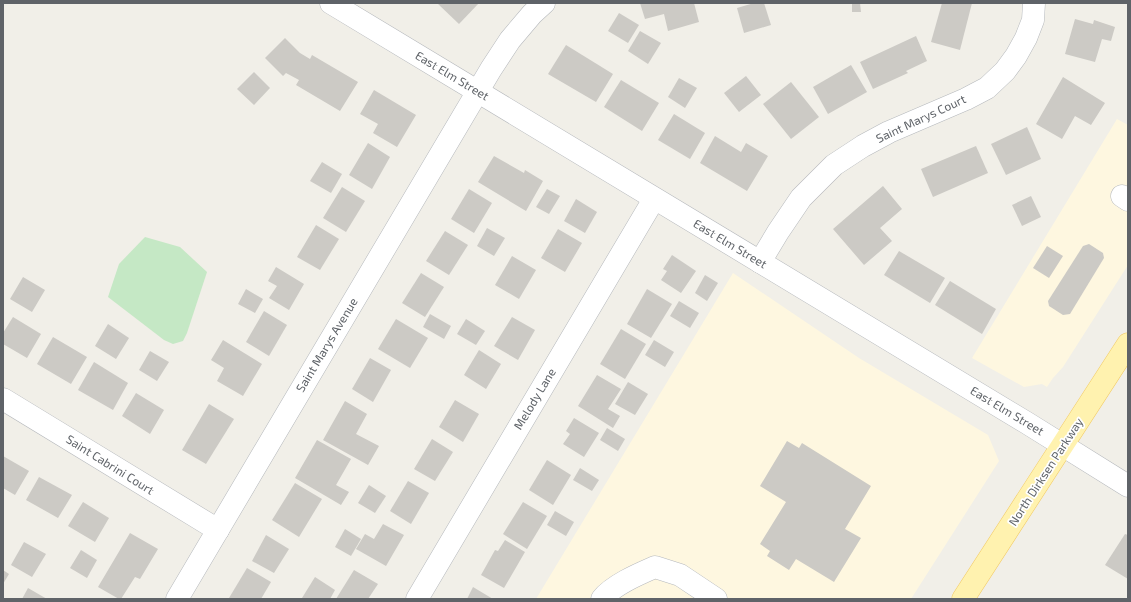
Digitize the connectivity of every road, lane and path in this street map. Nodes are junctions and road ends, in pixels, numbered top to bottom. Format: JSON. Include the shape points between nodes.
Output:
{"nodes":[{"id":1,"x":331,"y":3,"type":"edge"},
{"id":2,"x":544,"y":3,"type":"edge"},
{"id":3,"x":1034,"y":3,"type":"edge"},
{"id":4,"x":478,"y":92,"type":"junction"},
{"id":5,"x":654,"y":199,"type":"junction"},
{"id":6,"x":760,"y":262,"type":"junction"},
{"id":7,"x":1128,"y":344,"type":"edge"},
{"id":8,"x":3,"y":399,"type":"edge"},
{"id":9,"x":1062,"y":446,"type":"junction"},
{"id":10,"x":1128,"y":486,"type":"edge"},
{"id":11,"x":218,"y":530,"type":"junction"},
{"id":12,"x":177,"y":599,"type":"edge"},
{"id":13,"x":416,"y":599,"type":"edge"},
{"id":14,"x":602,"y":599,"type":"edge"},
{"id":15,"x":716,"y":599,"type":"edge"},
{"id":16,"x":963,"y":599,"type":"edge"}],
"edges":[{"from":1,"to":4,"type":"street","name":"East Elm Street"},
{"from":2,"to":4,"type":"street","via":[[510,40]]},
{"from":3,"to":6,"type":"street","name":"Saint Marys Court","via":[[1033,20],[1026,38],[1006,71],[987,88],[888,132],[834,165],[801,198]]},
{"from":4,"to":5,"type":"street","name":"East Elm Street"},
{"from":4,"to":11,"type":"street","name":"Saint Marys Avenue"},
{"from":5,"to":6,"type":"street","name":"East Elm Street"},
{"from":5,"to":13,"type":"street","name":"Melody Lane"},
{"from":6,"to":9,"type":"street","name":"East Elm Street"},
{"from":7,"to":9,"type":"main road","name":"North Dirksen Parkway"},
{"from":8,"to":11,"type":"street","name":"Saint Cabrini Court"},
{"from":9,"to":10,"type":"street","name":"East Elm Street"},
{"from":9,"to":16,"type":"main road","name":"North Dirksen Parkway"},
{"from":11,"to":12,"type":"street","name":"Saint Marys Avenue"},
{"from":14,"to":15,"type":"street","via":[[633,576],[655,567],[680,575]]}]}
